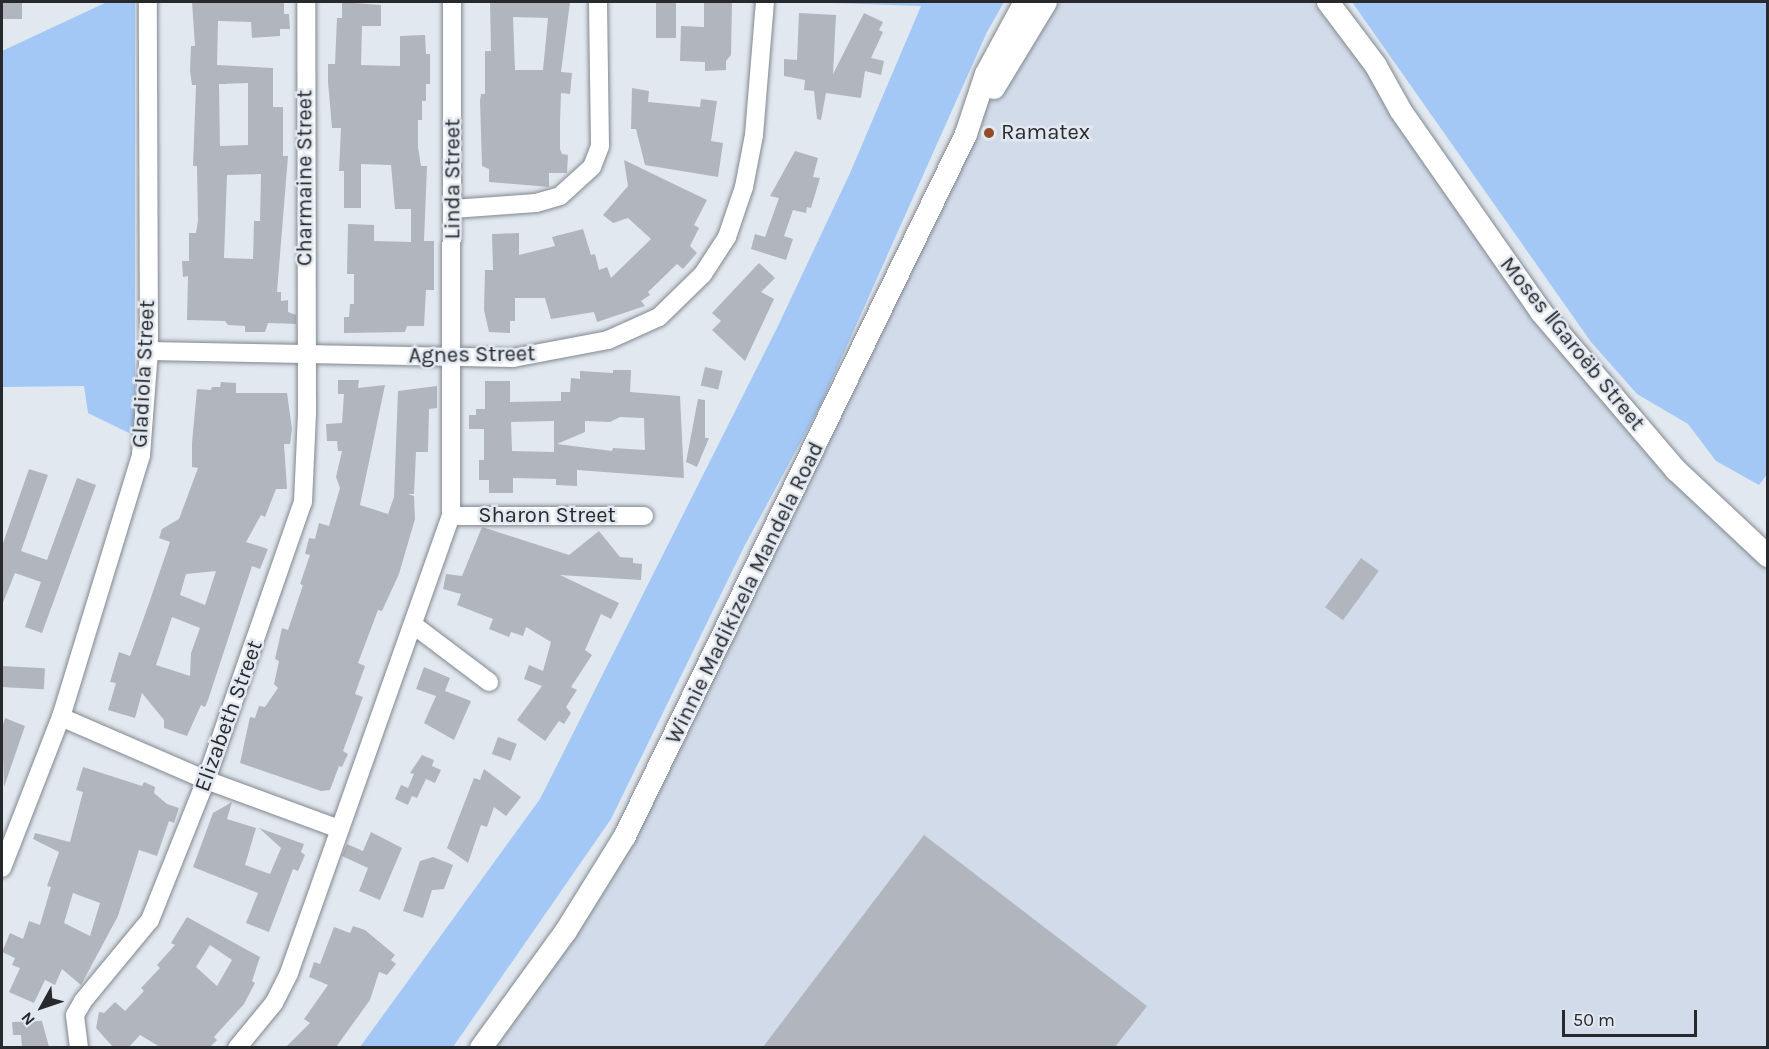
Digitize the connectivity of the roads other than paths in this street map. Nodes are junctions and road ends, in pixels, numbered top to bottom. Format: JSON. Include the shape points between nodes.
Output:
{"nodes":[{"id":1,"x":148,"y":2,"type":"edge"},
{"id":2,"x":306,"y":2,"type":"edge"},
{"id":3,"x":452,"y":2,"type":"edge"},
{"id":4,"x":598,"y":2,"type":"edge"},
{"id":5,"x":765,"y":2,"type":"edge"},
{"id":6,"x":1025,"y":2,"type":"edge"},
{"id":7,"x":1046,"y":2,"type":"edge"},
{"id":8,"x":1311,"y":2,"type":"edge"},
{"id":9,"x":1328,"y":2,"type":"edge"},
{"id":10,"x":1401,"y":111,"type":"junction"},
{"id":11,"x":973,"y":119,"type":"junction"},
{"id":12,"x":453,"y":209,"type":"junction"},
{"id":13,"x":149,"y":351,"type":"junction"},
{"id":14,"x":304,"y":355,"type":"junction"},
{"id":15,"x":453,"y":356,"type":"junction"},
{"id":16,"x":451,"y":516,"type":"junction"},
{"id":17,"x":644,"y":516,"type":"dead end"},
{"id":18,"x":1767,"y":556,"type":"edge"},
{"id":19,"x":415,"y":626,"type":"junction"},
{"id":20,"x":489,"y":682,"type":"dead end"},
{"id":21,"x":61,"y":717,"type":"junction"},
{"id":22,"x":206,"y":780,"type":"junction"},
{"id":23,"x":339,"y":828,"type":"junction"},
{"id":24,"x":2,"y":868,"type":"edge"},
{"id":25,"x":79,"y":1047,"type":"edge"},
{"id":26,"x":237,"y":1047,"type":"edge"},
{"id":27,"x":481,"y":1047,"type":"edge"}],
"edges":[{"from":1,"to":13,"type":"street","name":"Gladiola Street"},
{"from":2,"to":14,"type":"street","name":"Charmaine Street"},
{"from":3,"to":12,"type":"street","name":"Linda Street"},
{"from":4,"to":12,"type":"street","via":[[600,146],[592,167],[560,196],[536,203]]},
{"from":5,"to":15,"type":"street","name":"Agnes Street","via":[[754,135],[744,187],[726,237],[703,274],[658,317],[608,340],[513,358]]},
{"from":6,"to":11,"type":"main road","name":"Winnie Madikizela Mandela Road","via":[[986,75]]},
{"from":7,"to":11,"type":"main road","name":"Winnie Madikizela Mandela Road"},
{"from":8,"to":10,"type":"main road","name":"Moses ǁGaroëb Street"},
{"from":9,"to":10,"type":"main road","name":"Moses ǁGaroëb Street","via":[[1376,66]]},
{"from":10,"to":18,"type":"main road","name":"Moses ǁGaroëb Street","via":[[1564,340],[1676,470]]},
{"from":11,"to":27,"type":"main road","name":"Winnie Madikizela Mandela Road","via":[[625,836],[566,931]]},
{"from":12,"to":15,"type":"street","name":"Linda Street"},
{"from":13,"to":14,"type":"street","name":"Agnes Street"},
{"from":13,"to":21,"type":"street","name":"Gladiola Street","via":[[141,455]]},
{"from":14,"to":15,"type":"street","name":"Agnes Street"},
{"from":14,"to":22,"type":"street","name":"Elizabeth Street","via":[[307,413],[303,502]]},
{"from":15,"to":16,"type":"street"},
{"from":16,"to":17,"type":"street","name":"Sharon Street"},
{"from":16,"to":19,"type":"street"},
{"from":19,"to":20,"type":"street"},
{"from":19,"to":23,"type":"street"},
{"from":21,"to":22,"type":"street"},
{"from":21,"to":24,"type":"street","name":"Gladiola Street"},
{"from":22,"to":23,"type":"street"},
{"from":22,"to":25,"type":"street","name":"Elizabeth Street","via":[[146,927],[75,1015]]},
{"from":23,"to":26,"type":"street","via":[[289,973],[273,1003]]}]}
